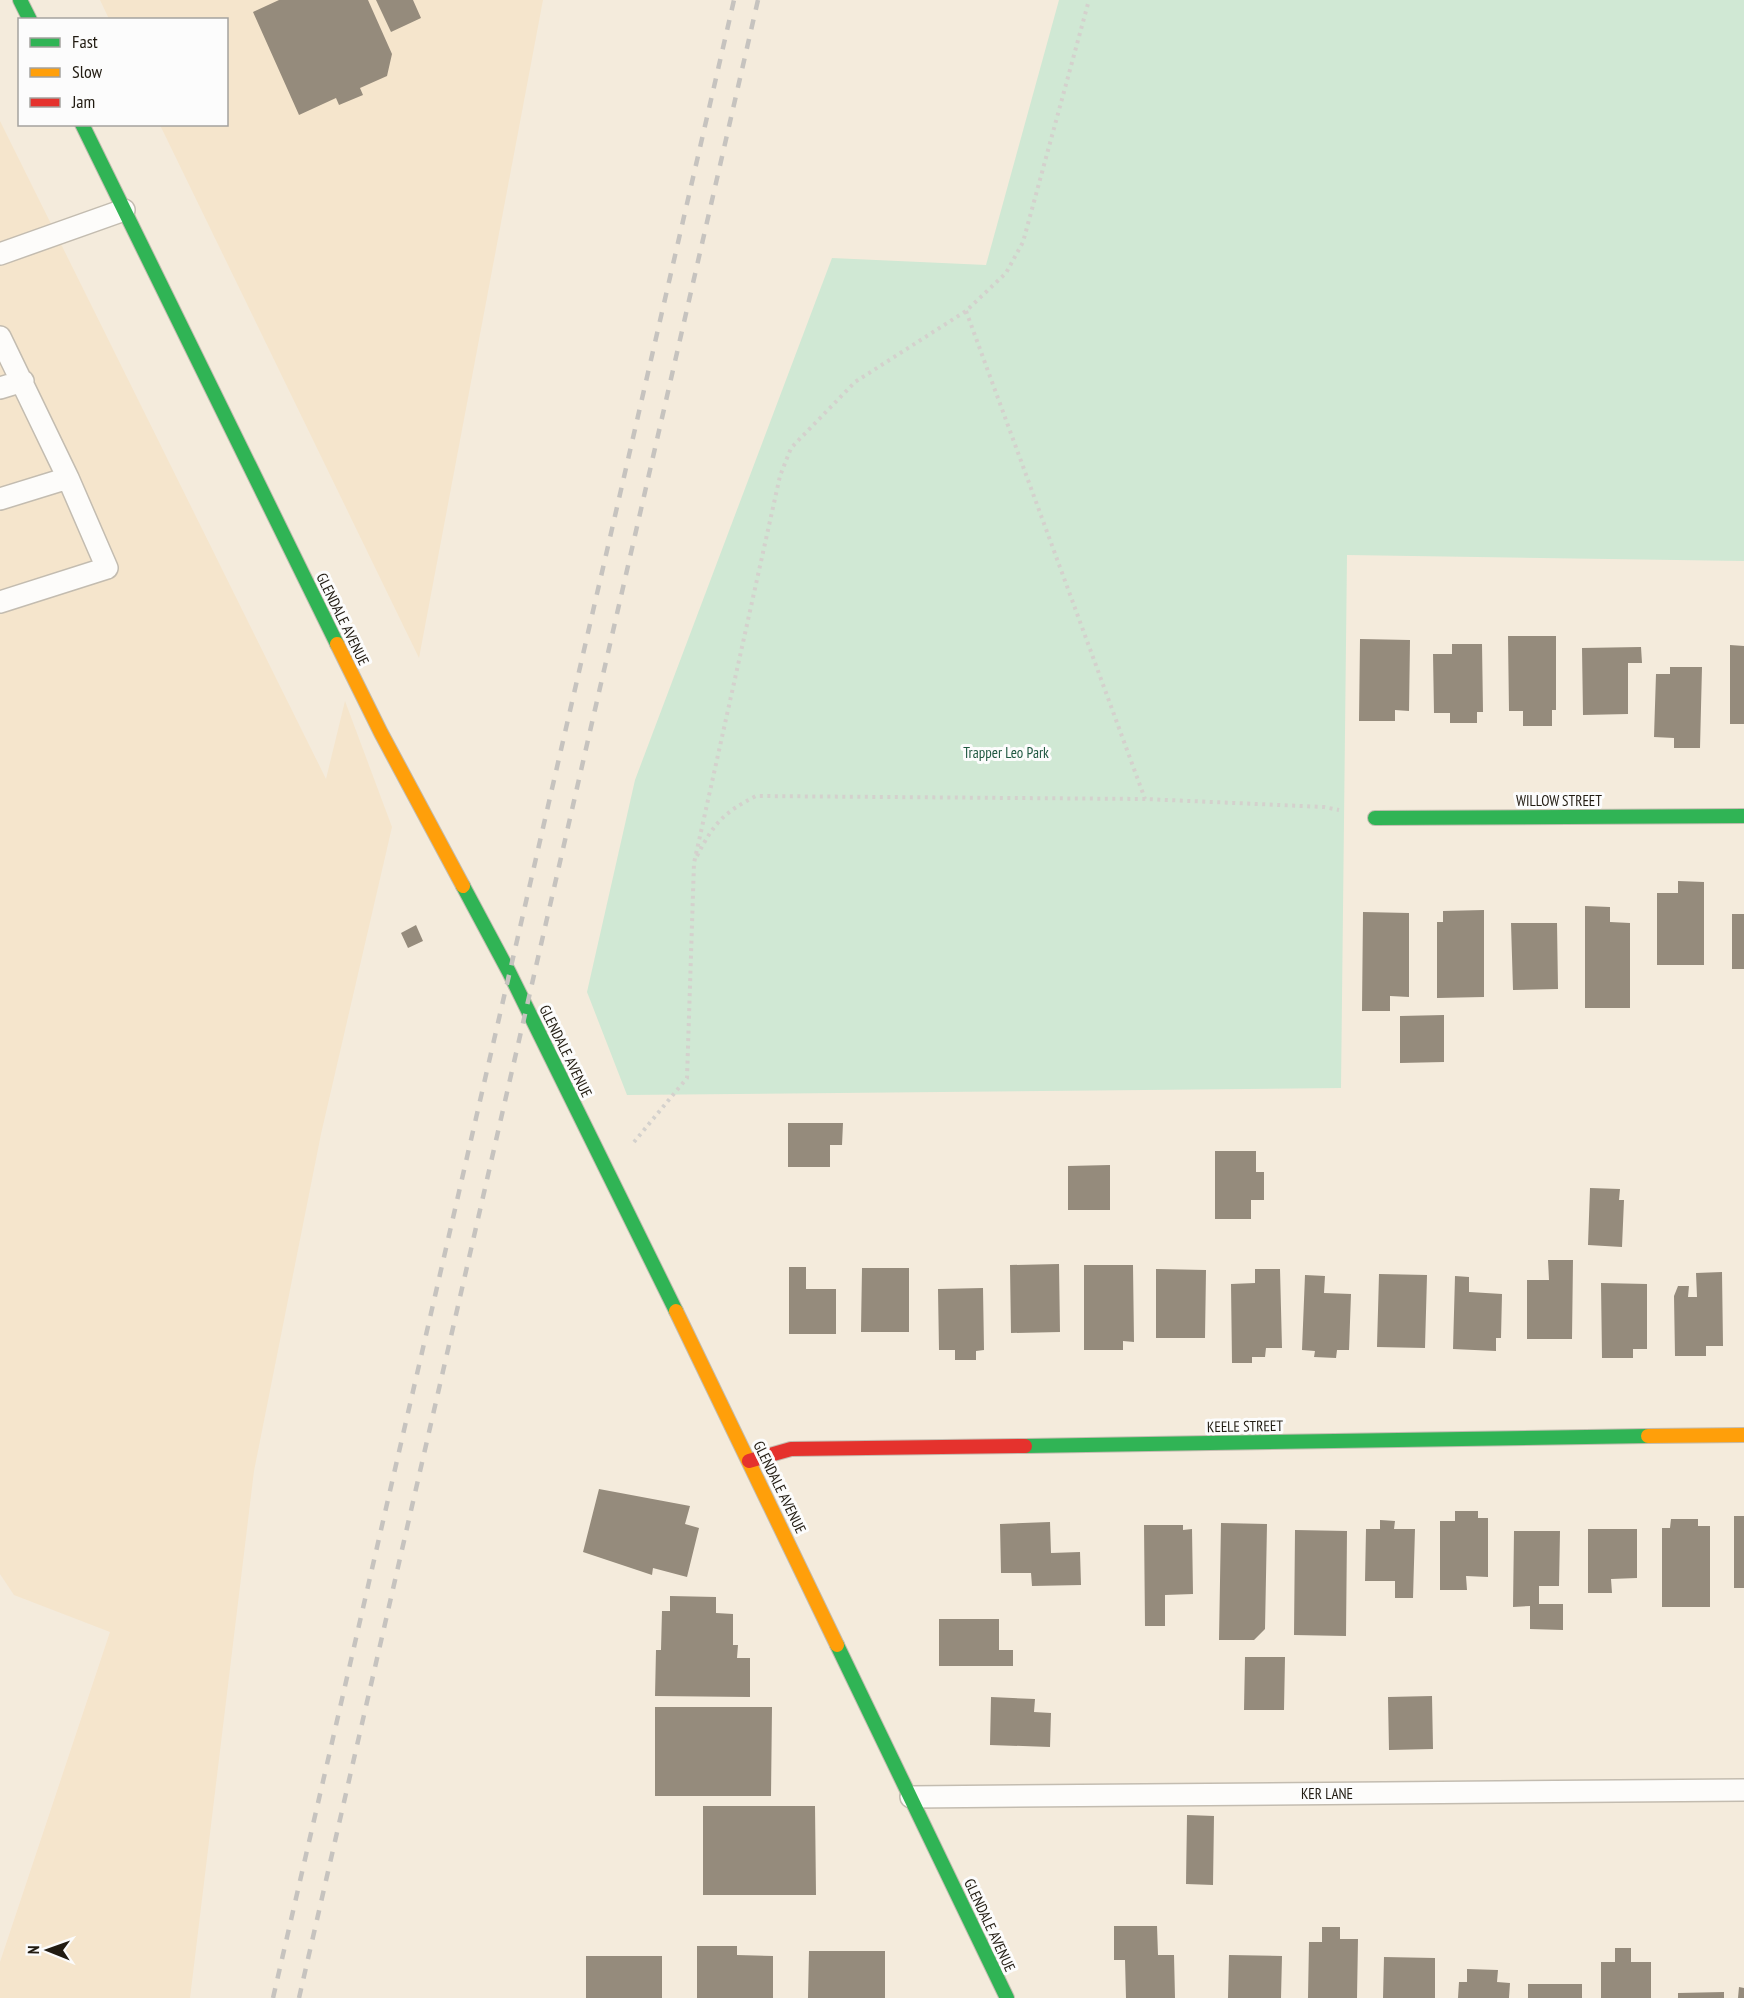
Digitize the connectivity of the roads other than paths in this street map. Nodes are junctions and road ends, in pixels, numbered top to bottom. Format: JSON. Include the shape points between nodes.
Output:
{"nodes":[{"id":1,"x":20,"y":0,"type":"edge"},
{"id":2,"x":29,"y":18,"type":"edge"},
{"id":3,"x":83,"y":126,"type":"edge"},
{"id":4,"x":124,"y":210,"type":"junction"},
{"id":5,"x":0,"y":254,"type":"edge"},
{"id":6,"x":0,"y":337,"type":"edge"},
{"id":7,"x":23,"y":381,"type":"junction"},
{"id":8,"x":0,"y":388,"type":"edge"},
{"id":9,"x":68,"y":478,"type":"junction"},
{"id":10,"x":0,"y":499,"type":"edge"},
{"id":11,"x":0,"y":602,"type":"edge"},
{"id":12,"x":1744,"y":816,"type":"edge"},
{"id":13,"x":1375,"y":818,"type":"road end"},
{"id":14,"x":1744,"y":1435,"type":"edge"},
{"id":15,"x":749,"y":1461,"type":"junction"},
{"id":16,"x":1744,"y":1790,"type":"edge"},
{"id":17,"x":911,"y":1797,"type":"junction"},
{"id":18,"x":1007,"y":1998,"type":"edge"}],
"edges":[{"from":1,"to":2,"type":"main road"},
{"from":3,"to":4,"type":"main road","name":"GLENDALE AVENUE"},
{"from":4,"to":5,"type":"lane"},
{"from":4,"to":15,"type":"main road","name":"GLENDALE AVENUE","via":[[381,733],[509,972]]},
{"from":6,"to":7,"type":"lane"},
{"from":7,"to":8,"type":"lane"},
{"from":7,"to":9,"type":"lane"},
{"from":9,"to":10,"type":"lane"},
{"from":9,"to":11,"type":"lane","via":[[107,567]]},
{"from":12,"to":13,"type":"main road","name":"WILLOW STREET"},
{"from":14,"to":15,"type":"main road","name":"KEELE STREET","via":[[791,1449]]},
{"from":15,"to":17,"type":"main road","name":"GLENDALE AVENUE"},
{"from":16,"to":17,"type":"lane","name":"KER LANE"},
{"from":17,"to":18,"type":"main road","name":"GLENDALE AVENUE"}]}
